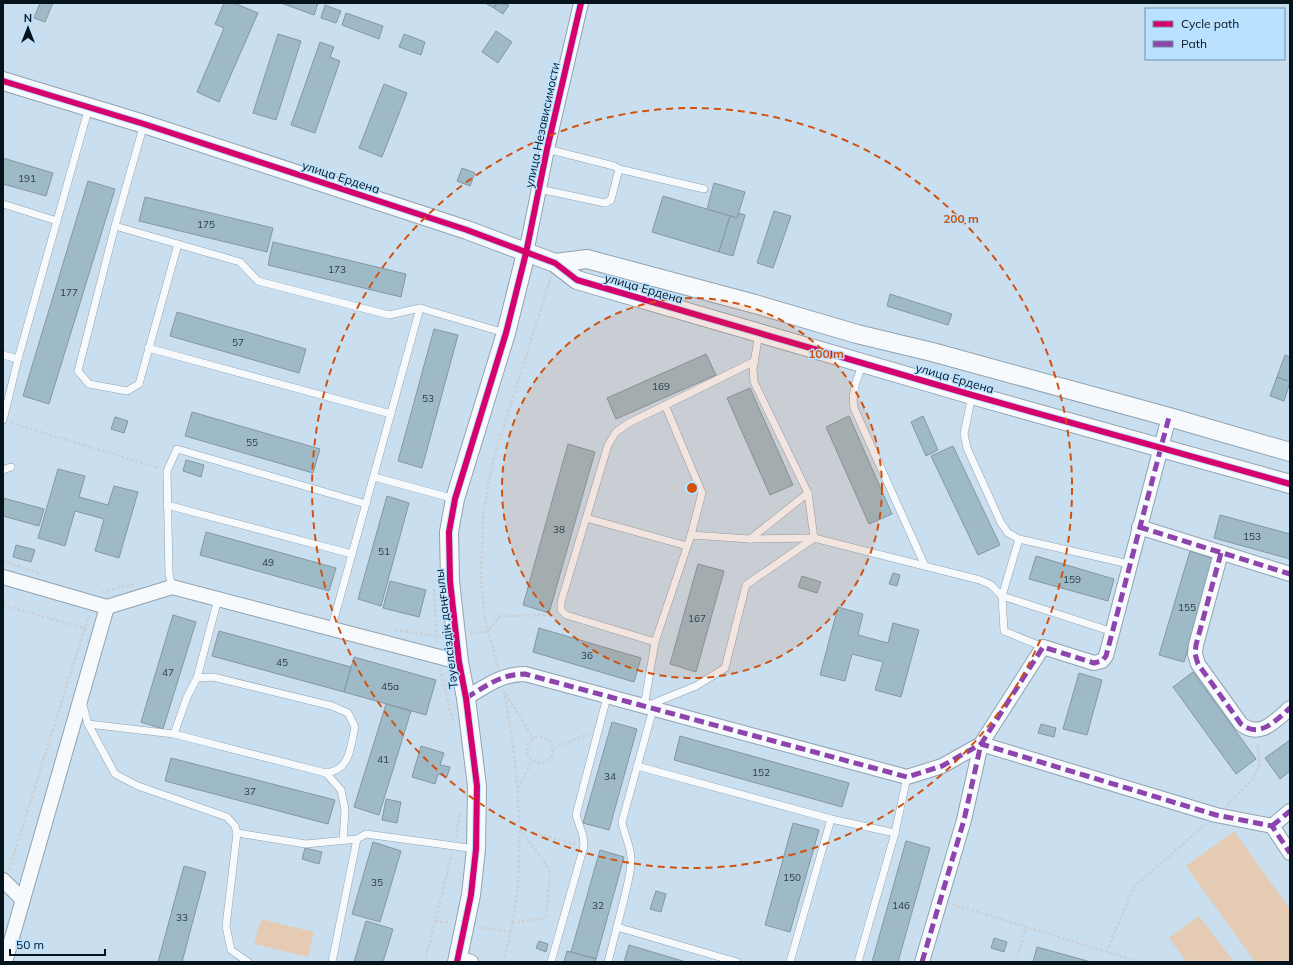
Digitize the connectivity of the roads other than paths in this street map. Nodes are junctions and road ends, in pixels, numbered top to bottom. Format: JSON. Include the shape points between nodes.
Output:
{"nodes":[{"id":1,"x":581,"y":3,"type":"edge"},
{"id":2,"x":3,"y":81,"type":"edge"},
{"id":3,"x":89,"y":107,"type":"junction"},
{"id":4,"x":144,"y":124,"type":"junction"},
{"id":5,"x":547,"y":149,"type":"junction"},
{"id":6,"x":619,"y":169,"type":"junction"},
{"id":7,"x":539,"y":189,"type":"junction"},
{"id":8,"x":704,"y":189,"type":"dead end"},
{"id":9,"x":3,"y":204,"type":"edge"},
{"id":10,"x":57,"y":221,"type":"junction"},
{"id":11,"x":115,"y":226,"type":"junction"},
{"id":12,"x":178,"y":244,"type":"junction"},
{"id":13,"x":526,"y":253,"type":"junction"},
{"id":14,"x":555,"y":263,"type":"junction"},
{"id":15,"x":420,"y":308,"type":"junction"},
{"id":16,"x":506,"y":333,"type":"junction"},
{"id":17,"x":759,"y":333,"type":"junction"},
{"id":18,"x":148,"y":348,"type":"junction"},
{"id":19,"x":3,"y":355,"type":"edge"},
{"id":20,"x":18,"y":359,"type":"junction"},
{"id":21,"x":755,"y":361,"type":"junction"},
{"id":22,"x":863,"y":363,"type":"junction"},
{"id":23,"x":972,"y":395,"type":"junction"},
{"id":24,"x":666,"y":405,"type":"junction"},
{"id":25,"x":391,"y":414,"type":"junction"},
{"id":26,"x":1169,"y":417,"type":"junction"},
{"id":27,"x":3,"y":420,"type":"edge"},
{"id":28,"x":1159,"y":448,"type":"junction"},
{"id":29,"x":1290,"y":452,"type":"edge"},
{"id":30,"x":11,"y":467,"type":"dead end"},
{"id":31,"x":3,"y":470,"type":"edge"},
{"id":32,"x":374,"y":477,"type":"junction"},
{"id":33,"x":1290,"y":484,"type":"edge"},
{"id":34,"x":808,"y":493,"type":"junction"},
{"id":35,"x":455,"y":499,"type":"junction"},
{"id":36,"x":366,"y":504,"type":"junction"},
{"id":37,"x":167,"y":505,"type":"junction"},
{"id":38,"x":586,"y":518,"type":"junction"},
{"id":39,"x":1139,"y":527,"type":"junction"},
{"id":40,"x":691,"y":535,"type":"junction"},
{"id":41,"x":814,"y":538,"type":"junction"},
{"id":42,"x":750,"y":539,"type":"junction"},
{"id":43,"x":1019,"y":539,"type":"junction"},
{"id":44,"x":687,"y":546,"type":"junction"},
{"id":45,"x":1221,"y":553,"type":"junction"},
{"id":46,"x":352,"y":554,"type":"junction"},
{"id":47,"x":1129,"y":564,"type":"junction"},
{"id":48,"x":925,"y":566,"type":"junction"},
{"id":49,"x":1290,"y":574,"type":"edge"},
{"id":50,"x":3,"y":577,"type":"edge"},
{"id":51,"x":172,"y":587,"type":"junction"},
{"id":52,"x":1002,"y":596,"type":"junction"},
{"id":53,"x":218,"y":600,"type":"junction"},
{"id":54,"x":107,"y":607,"type":"junction"},
{"id":55,"x":331,"y":630,"type":"junction"},
{"id":56,"x":1113,"y":632,"type":"junction"},
{"id":57,"x":655,"y":642,"type":"junction"},
{"id":58,"x":1043,"y":647,"type":"junction"},
{"id":59,"x":459,"y":662,"type":"junction"},
{"id":60,"x":197,"y":678,"type":"junction"},
{"id":61,"x":607,"y":697,"type":"junction"},
{"id":62,"x":80,"y":698,"type":"junction"},
{"id":63,"x":466,"y":698,"type":"junction"},
{"id":64,"x":648,"y":708,"type":"junction"},
{"id":65,"x":1290,"y":708,"type":"edge"},
{"id":66,"x":88,"y":724,"type":"junction"},
{"id":67,"x":174,"y":734,"type":"junction"},
{"id":68,"x":982,"y":744,"type":"junction"},
{"id":69,"x":637,"y":766,"type":"junction"},
{"id":70,"x":326,"y":773,"type":"junction"},
{"id":71,"x":907,"y":777,"type":"junction"},
{"id":72,"x":1290,"y":811,"type":"edge"},
{"id":73,"x":831,"y":819,"type":"junction"},
{"id":74,"x":1272,"y":826,"type":"junction"},
{"id":75,"x":237,"y":833,"type":"junction"},
{"id":76,"x":895,"y":833,"type":"junction"},
{"id":77,"x":357,"y":839,"type":"junction"},
{"id":78,"x":343,"y":840,"type":"junction"},
{"id":79,"x":476,"y":849,"type":"junction"},
{"id":80,"x":1290,"y":853,"type":"edge"},
{"id":81,"x":4,"y":881,"type":"edge"},
{"id":82,"x":23,"y":900,"type":"junction"},
{"id":83,"x":617,"y":927,"type":"junction"},
{"id":84,"x":462,"y":961,"type":"edge"},
{"id":85,"x":5,"y":962,"type":"edge"},
{"id":86,"x":248,"y":962,"type":"edge"},
{"id":87,"x":332,"y":962,"type":"edge"},
{"id":88,"x":551,"y":962,"type":"edge"},
{"id":89,"x":608,"y":962,"type":"edge"},
{"id":90,"x":737,"y":962,"type":"edge"},
{"id":91,"x":790,"y":962,"type":"edge"},
{"id":92,"x":858,"y":962,"type":"edge"},
{"id":93,"x":922,"y":962,"type":"edge"}],
"edges":[{"from":1,"to":5,"type":"street","name":"улица Независимости"},
{"from":2,"to":3,"type":"street","name":"улица Ердена"},
{"from":3,"to":4,"type":"street","name":"улица Ердена"},
{"from":3,"to":10,"type":"lane"},
{"from":4,"to":11,"type":"lane"},
{"from":4,"to":13,"type":"street","name":"улица Ердена","via":[[467,230]]},
{"from":5,"to":6,"type":"lane"},
{"from":5,"to":7,"type":"street","name":"улица Независимости"},
{"from":6,"to":7,"type":"lane","via":[[611,200],[605,204]]},
{"from":6,"to":8,"type":"lane"},
{"from":7,"to":13,"type":"street","name":"улица Независимости"},
{"from":9,"to":10,"type":"lane"},
{"from":10,"to":20,"type":"lane"},
{"from":11,"to":12,"type":"lane"},
{"from":11,"to":18,"type":"lane","via":[[78,370],[89,384],[127,391],[139,384]]},
{"from":12,"to":15,"type":"lane","via":[[240,262],[258,281],[389,315]]},
{"from":12,"to":18,"type":"lane"},
{"from":13,"to":14,"type":"street","name":"улица Ердена"},
{"from":13,"to":16,"type":"street","name":"Тәуелсіздік даңғылы"},
{"from":14,"to":17,"type":"street","name":"улица Ердена","via":[[577,280]]},
{"from":14,"to":26,"type":"street","name":"улица Ердена","via":[[587,259]]},
{"from":15,"to":16,"type":"lane"},
{"from":15,"to":25,"type":"lane"},
{"from":16,"to":35,"type":"street","name":"Тәуелсіздік даңғылы"},
{"from":17,"to":21,"type":"lane"},
{"from":17,"to":22,"type":"street","name":"улица Ердена"},
{"from":18,"to":25,"type":"lane"},
{"from":19,"to":20,"type":"lane"},
{"from":20,"to":27,"type":"lane"},
{"from":21,"to":24,"type":"lane"},
{"from":21,"to":34,"type":"lane","via":[[754,382]]},
{"from":22,"to":23,"type":"street","name":"улица Ердена"},
{"from":22,"to":48,"type":"lane","via":[[852,398],[854,408]]},
{"from":23,"to":28,"type":"street","name":"улица Ердена"},
{"from":23,"to":43,"type":"lane","via":[[964,434],[967,448],[1001,522],[1008,533]]},
{"from":24,"to":38,"type":"lane","via":[[616,432],[608,445]]},
{"from":24,"to":40,"type":"lane","via":[[702,493]]},
{"from":25,"to":32,"type":"lane"},
{"from":26,"to":28,"type":"street"},
{"from":26,"to":29,"type":"street","name":"улица Ердена"},
{"from":28,"to":33,"type":"street","name":"улица Ердена"},
{"from":28,"to":39,"type":"street"},
{"from":30,"to":31,"type":"lane"},
{"from":32,"to":35,"type":"lane"},
{"from":32,"to":36,"type":"lane"},
{"from":34,"to":41,"type":"lane"},
{"from":34,"to":42,"type":"lane"},
{"from":35,"to":59,"type":"street","name":"Тәуелсіздік даңғылы","via":[[449,532],[450,581]]},
{"from":36,"to":37,"type":"lane","via":[[177,449],[167,471]]},
{"from":36,"to":46,"type":"lane"},
{"from":37,"to":46,"type":"lane"},
{"from":37,"to":51,"type":"lane","via":[[169,574]]},
{"from":38,"to":44,"type":"lane"},
{"from":38,"to":57,"type":"lane","via":[[561,602],[561,610],[566,615]]},
{"from":39,"to":45,"type":"street"},
{"from":39,"to":47,"type":"street"},
{"from":40,"to":42,"type":"lane"},
{"from":40,"to":44,"type":"lane"},
{"from":41,"to":42,"type":"lane"},
{"from":41,"to":48,"type":"lane"},
{"from":41,"to":64,"type":"lane","via":[[746,585],[726,668],[696,686]]},
{"from":43,"to":47,"type":"lane"},
{"from":43,"to":52,"type":"lane"},
{"from":44,"to":57,"type":"lane"},
{"from":45,"to":49,"type":"street"},
{"from":45,"to":65,"type":"street","via":[[1196,645],[1198,664],[1241,724],[1248,729],[1255,731],[1265,728]]},
{"from":46,"to":55,"type":"lane"},
{"from":47,"to":56,"type":"street"},
{"from":48,"to":52,"type":"lane","via":[[980,580],[991,585]]},
{"from":50,"to":54,"type":"street"},
{"from":51,"to":53,"type":"street"},
{"from":51,"to":54,"type":"street"},
{"from":52,"to":56,"type":"lane"},
{"from":52,"to":58,"type":"lane","via":[[1004,631]]},
{"from":53,"to":55,"type":"street"},
{"from":53,"to":60,"type":"lane"},
{"from":54,"to":62,"type":"street"},
{"from":55,"to":59,"type":"street"},
{"from":56,"to":58,"type":"street","via":[[1106,656],[1102,661],[1094,663]]},
{"from":57,"to":64,"type":"lane"},
{"from":58,"to":68,"type":"street"},
{"from":59,"to":63,"type":"street","name":"Тәуелсіздік даңғылы"},
{"from":60,"to":67,"type":"lane","via":[[187,696]]},
{"from":60,"to":70,"type":"lane","via":[[213,677],[332,706],[348,713],[355,727],[346,763],[337,771]]},
{"from":61,"to":63,"type":"street","via":[[525,674],[513,674],[500,677]]},
{"from":61,"to":64,"type":"street"},
{"from":61,"to":88,"type":"lane","via":[[576,815],[584,846]]},
{"from":62,"to":66,"type":"lane"},
{"from":62,"to":82,"type":"street"},
{"from":63,"to":79,"type":"street","name":"Тәуелсіздік даңғылы","via":[[477,786]]},
{"from":64,"to":69,"type":"lane"},
{"from":64,"to":71,"type":"street"},
{"from":66,"to":67,"type":"lane"},
{"from":66,"to":75,"type":"lane","via":[[115,774],[138,786],[226,817],[235,826]]},
{"from":67,"to":70,"type":"lane"},
{"from":68,"to":71,"type":"street","via":[[942,766]]},
{"from":68,"to":74,"type":"street","via":[[1216,815]]},
{"from":68,"to":93,"type":"street","via":[[964,820]]},
{"from":69,"to":73,"type":"lane"},
{"from":69,"to":83,"type":"lane","via":[[622,822],[632,862]]},
{"from":70,"to":78,"type":"lane","via":[[341,790],[345,810]]},
{"from":71,"to":76,"type":"lane"},
{"from":72,"to":74,"type":"street"},
{"from":73,"to":76,"type":"lane"},
{"from":73,"to":91,"type":"lane"},
{"from":74,"to":80,"type":"street"},
{"from":75,"to":78,"type":"lane","via":[[306,844]]},
{"from":75,"to":86,"type":"lane","via":[[226,926],[231,950]]},
{"from":76,"to":92,"type":"lane"},
{"from":77,"to":78,"type":"lane"},
{"from":77,"to":79,"type":"lane","via":[[366,834]]},
{"from":77,"to":87,"type":"lane"},
{"from":79,"to":84,"type":"street","name":"Тәуелсіздік даңғылы"},
{"from":81,"to":82,"type":"street"},
{"from":82,"to":85,"type":"street"},
{"from":83,"to":89,"type":"lane"},
{"from":83,"to":90,"type":"lane"}]}
